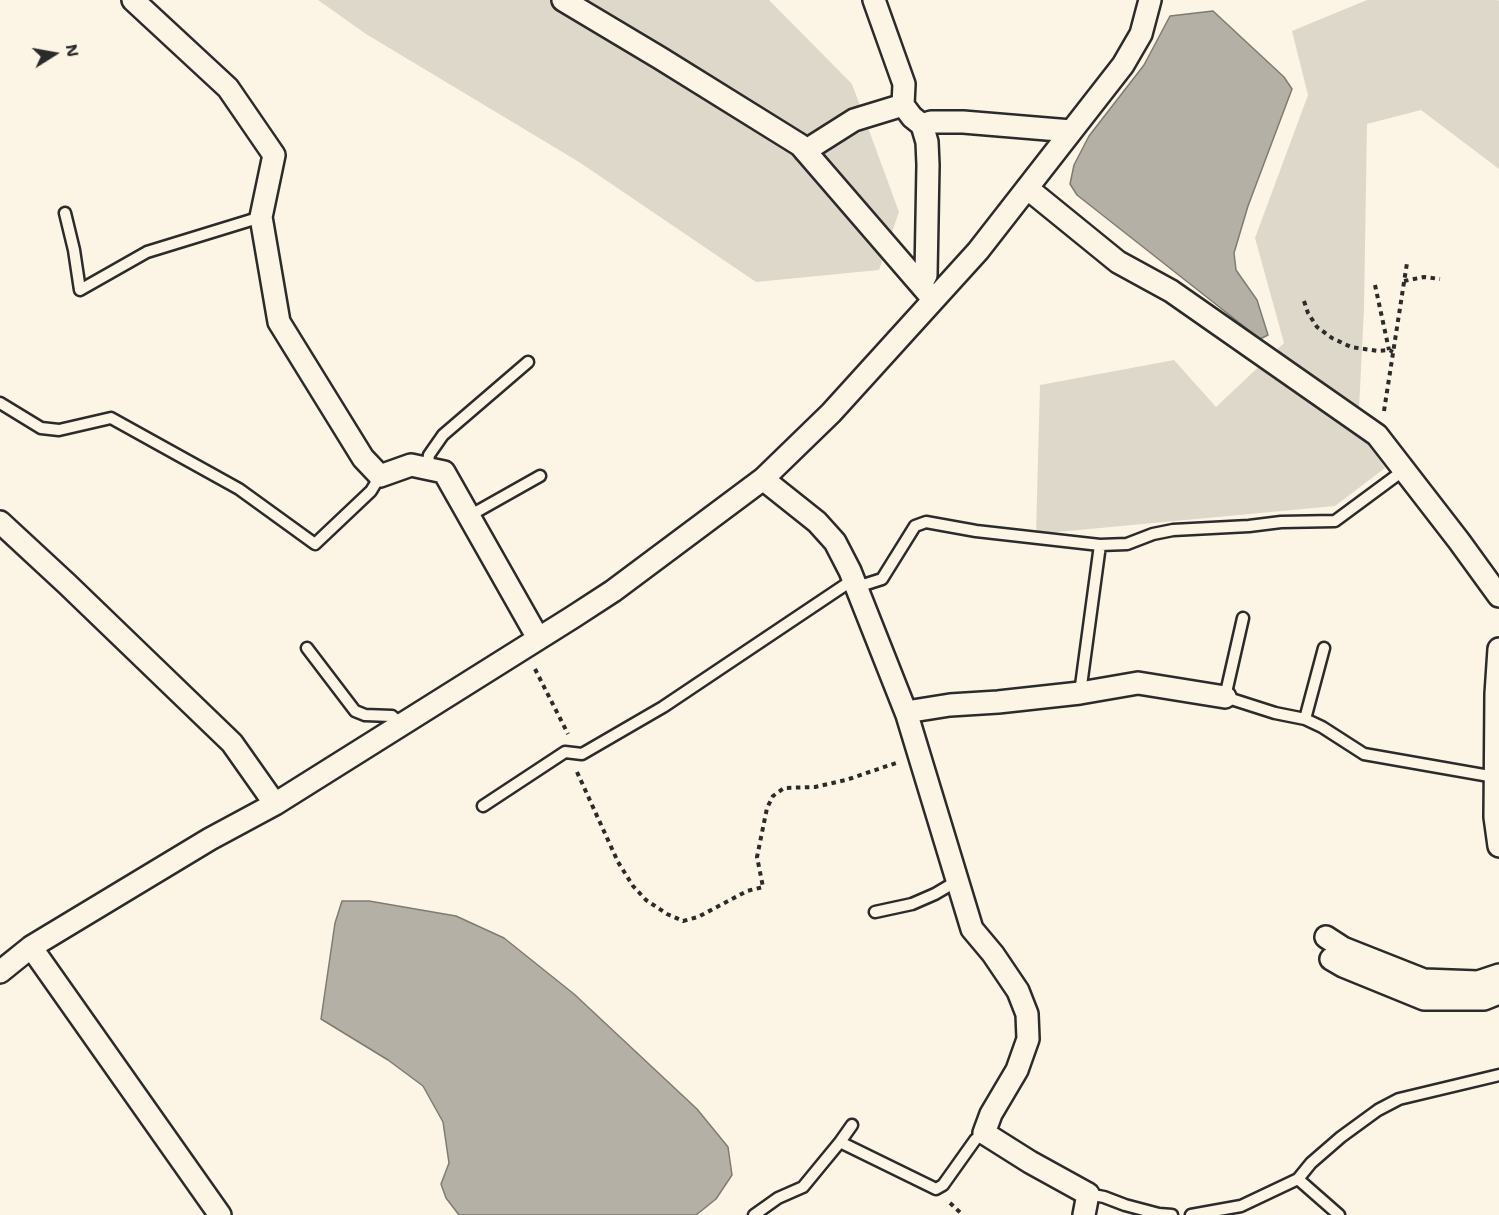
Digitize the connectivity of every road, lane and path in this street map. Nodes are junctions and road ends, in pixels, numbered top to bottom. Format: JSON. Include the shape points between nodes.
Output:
{"nodes":[{"id":1,"x":133,"y":0,"type":"edge"},
{"id":2,"x":563,"y":0,"type":"edge"},
{"id":3,"x":874,"y":0,"type":"edge"},
{"id":4,"x":1150,"y":0,"type":"edge"},
{"id":5,"x":903,"y":105,"type":"junction"},
{"id":6,"x":922,"y":125,"type":"junction"},
{"id":7,"x":1071,"y":131,"type":"junction"},
{"id":8,"x":805,"y":151,"type":"junction"},
{"id":9,"x":1028,"y":188,"type":"junction"},
{"id":10,"x":65,"y":213,"type":"dead end"},
{"id":11,"x":261,"y":217,"type":"junction"},
{"id":12,"x":1407,"y":263,"type":"dead end"},
{"id":13,"x":1440,"y":279,"type":"dead end"},
{"id":14,"x":1404,"y":281,"type":"junction"},
{"id":15,"x":1375,"y":285,"type":"dead end"},
{"id":16,"x":927,"y":292,"type":"junction"},
{"id":17,"x":1304,"y":301,"type":"dead end"},
{"id":18,"x":1391,"y":351,"type":"junction"},
{"id":19,"x":528,"y":362,"type":"dead end"},
{"id":20,"x":0,"y":404,"type":"edge"},
{"id":21,"x":1377,"y":435,"type":"junction"},
{"id":22,"x":427,"y":468,"type":"junction"},
{"id":23,"x":1404,"y":470,"type":"junction"},
{"id":24,"x":380,"y":476,"type":"junction"},
{"id":25,"x":540,"y":476,"type":"dead end"},
{"id":26,"x":763,"y":479,"type":"junction"},
{"id":27,"x":469,"y":516,"type":"junction"},
{"id":28,"x":0,"y":522,"type":"edge"},
{"id":29,"x":1100,"y":545,"type":"junction"},
{"id":30,"x":855,"y":583,"type":"junction"},
{"id":31,"x":1499,"y":596,"type":"edge"},
{"id":32,"x":1244,"y":618,"type":"dead end"},
{"id":33,"x":531,"y":643,"type":"junction"},
{"id":34,"x":307,"y":648,"type":"dead end"},
{"id":35,"x":1324,"y":648,"type":"dead end"},
{"id":36,"x":1499,"y":649,"type":"edge"},
{"id":37,"x":1080,"y":693,"type":"junction"},
{"id":38,"x":1226,"y":697,"type":"junction"},
{"id":39,"x":906,"y":712,"type":"junction"},
{"id":40,"x":1305,"y":719,"type":"junction"},
{"id":41,"x":402,"y":725,"type":"junction"},
{"id":42,"x":573,"y":754,"type":"junction"},
{"id":43,"x":919,"y":755,"type":"junction"},
{"id":44,"x":1495,"y":777,"type":"junction"},
{"id":45,"x":275,"y":804,"type":"junction"},
{"id":46,"x":483,"y":806,"type":"dead end"},
{"id":47,"x":1499,"y":846,"type":"edge"},
{"id":48,"x":957,"y":881,"type":"junction"},
{"id":49,"x":874,"y":912,"type":"dead end"},
{"id":50,"x":1326,"y":937,"type":"dead end"},
{"id":51,"x":31,"y":947,"type":"junction"},
{"id":52,"x":1331,"y":959,"type":"dead end"},
{"id":53,"x":0,"y":972,"type":"edge"},
{"id":54,"x":1499,"y":975,"type":"edge"},
{"id":55,"x":1499,"y":993,"type":"edge"},
{"id":56,"x":1499,"y":1075,"type":"edge"},
{"id":57,"x":852,"y":1125,"type":"dead end"},
{"id":58,"x":984,"y":1133,"type":"junction"},
{"id":59,"x":840,"y":1142,"type":"junction"},
{"id":60,"x":1298,"y":1179,"type":"junction"},
{"id":61,"x":1088,"y":1194,"type":"junction"},
{"id":62,"x":1232,"y":1211,"type":"edge"},
{"id":63,"x":220,"y":1215,"type":"edge"},
{"id":64,"x":754,"y":1215,"type":"edge"},
{"id":65,"x":1084,"y":1215,"type":"edge"},
{"id":66,"x":1172,"y":1215,"type":"edge"},
{"id":67,"x":1191,"y":1215,"type":"edge"},
{"id":68,"x":1339,"y":1215,"type":"edge"}],
"edges":[{"from":1,"to":11,"type":"street","via":[[228,88],[274,155]]},
{"from":2,"to":8,"type":"street"},
{"from":3,"to":5,"type":"street","via":[[904,84]]},
{"from":4,"to":7,"type":"street","via":[[1141,34],[1123,65]]},
{"from":5,"to":6,"type":"street"},
{"from":5,"to":8,"type":"street","via":[[854,120]]},
{"from":6,"to":7,"type":"street","via":[[963,122]]},
{"from":6,"to":16,"type":"street","via":[[928,165]]},
{"from":7,"to":9,"type":"street"},
{"from":8,"to":16,"type":"street"},
{"from":9,"to":16,"type":"street","via":[[978,251]]},
{"from":9,"to":21,"type":"street","via":[[1118,262],[1171,291]]},
{"from":10,"to":11,"type":"lane","via":[[80,290],[147,252]]},
{"from":11,"to":24,"type":"street","via":[[279,322],[363,458]]},
{"from":12,"to":14,"type":"path"},
{"from":13,"to":14,"type":"path"},
{"from":14,"to":18,"type":"path"},
{"from":15,"to":18,"type":"path"},
{"from":16,"to":26,"type":"street","via":[[831,413]]},
{"from":17,"to":18,"type":"path","via":[[1317,327],[1332,338],[1351,347]]},
{"from":18,"to":21,"type":"path","via":[[1384,414]]},
{"from":19,"to":22,"type":"lane","via":[[443,435],[429,455]]},
{"from":20,"to":24,"type":"lane","via":[[41,428],[59,430],[111,418],[239,489],[315,544],[371,491]]},
{"from":21,"to":23,"type":"street"},
{"from":22,"to":24,"type":"street","via":[[411,465]]},
{"from":22,"to":27,"type":"street","via":[[444,472]]},
{"from":23,"to":29,"type":"lane","via":[[1335,521],[1173,530],[1127,544]]},
{"from":23,"to":31,"type":"street"},
{"from":25,"to":27,"type":"lane"},
{"from":26,"to":30,"type":"street","via":[[817,522],[835,542]]},
{"from":26,"to":33,"type":"street","via":[[613,591]]},
{"from":27,"to":33,"type":"street"},
{"from":28,"to":45,"type":"street","via":[[232,744]]},
{"from":29,"to":30,"type":"lane","via":[[926,522],[915,526],[882,579]]},
{"from":29,"to":37,"type":"lane"},
{"from":30,"to":39,"type":"street"},
{"from":30,"to":42,"type":"lane","via":[[663,707],[582,754]]},
{"from":32,"to":38,"type":"lane"},
{"from":33,"to":41,"type":"street"},
{"from":33,"to":42,"type":"path","via":[[574,746]]},
{"from":34,"to":41,"type":"lane","via":[[355,711],[392,716]]},
{"from":35,"to":40,"type":"lane"},
{"from":36,"to":44,"type":"street"},
{"from":37,"to":38,"type":"street","via":[[1138,683]]},
{"from":37,"to":39,"type":"street"},
{"from":38,"to":40,"type":"lane"},
{"from":39,"to":43,"type":"street"},
{"from":40,"to":44,"type":"lane","via":[[1364,754]]},
{"from":41,"to":45,"type":"street"},
{"from":42,"to":43,"type":"path","via":[[572,762],[633,886],[646,900],[683,921],[763,887],[756,857],[767,808],[773,796],[784,788],[846,780]]},
{"from":42,"to":46,"type":"lane","via":[[565,752]]},
{"from":43,"to":48,"type":"street"},
{"from":44,"to":47,"type":"street"},
{"from":45,"to":51,"type":"street"},
{"from":48,"to":49,"type":"lane","via":[[912,904]]},
{"from":48,"to":58,"type":"street","via":[[972,929],[1018,991],[1027,1014],[1028,1039],[1017,1070]]},
{"from":50,"to":54,"type":"street","via":[[1343,948],[1424,980],[1478,982]]},
{"from":51,"to":53,"type":"street"},
{"from":51,"to":63,"type":"street"},
{"from":52,"to":55,"type":"street","via":[[1424,999],[1484,999]]},
{"from":56,"to":60,"type":"lane","via":[[1399,1099],[1385,1106],[1341,1137]]},
{"from":57,"to":59,"type":"lane"},
{"from":58,"to":59,"type":"lane","via":[[936,1189]]},
{"from":58,"to":61,"type":"street"},
{"from":59,"to":64,"type":"lane","via":[[803,1187]]},
{"from":60,"to":62,"type":"lane"},
{"from":60,"to":68,"type":"lane"},
{"from":61,"to":65,"type":"street"},
{"from":61,"to":66,"type":"lane"},
{"from":62,"to":67,"type":"lane"}]}
